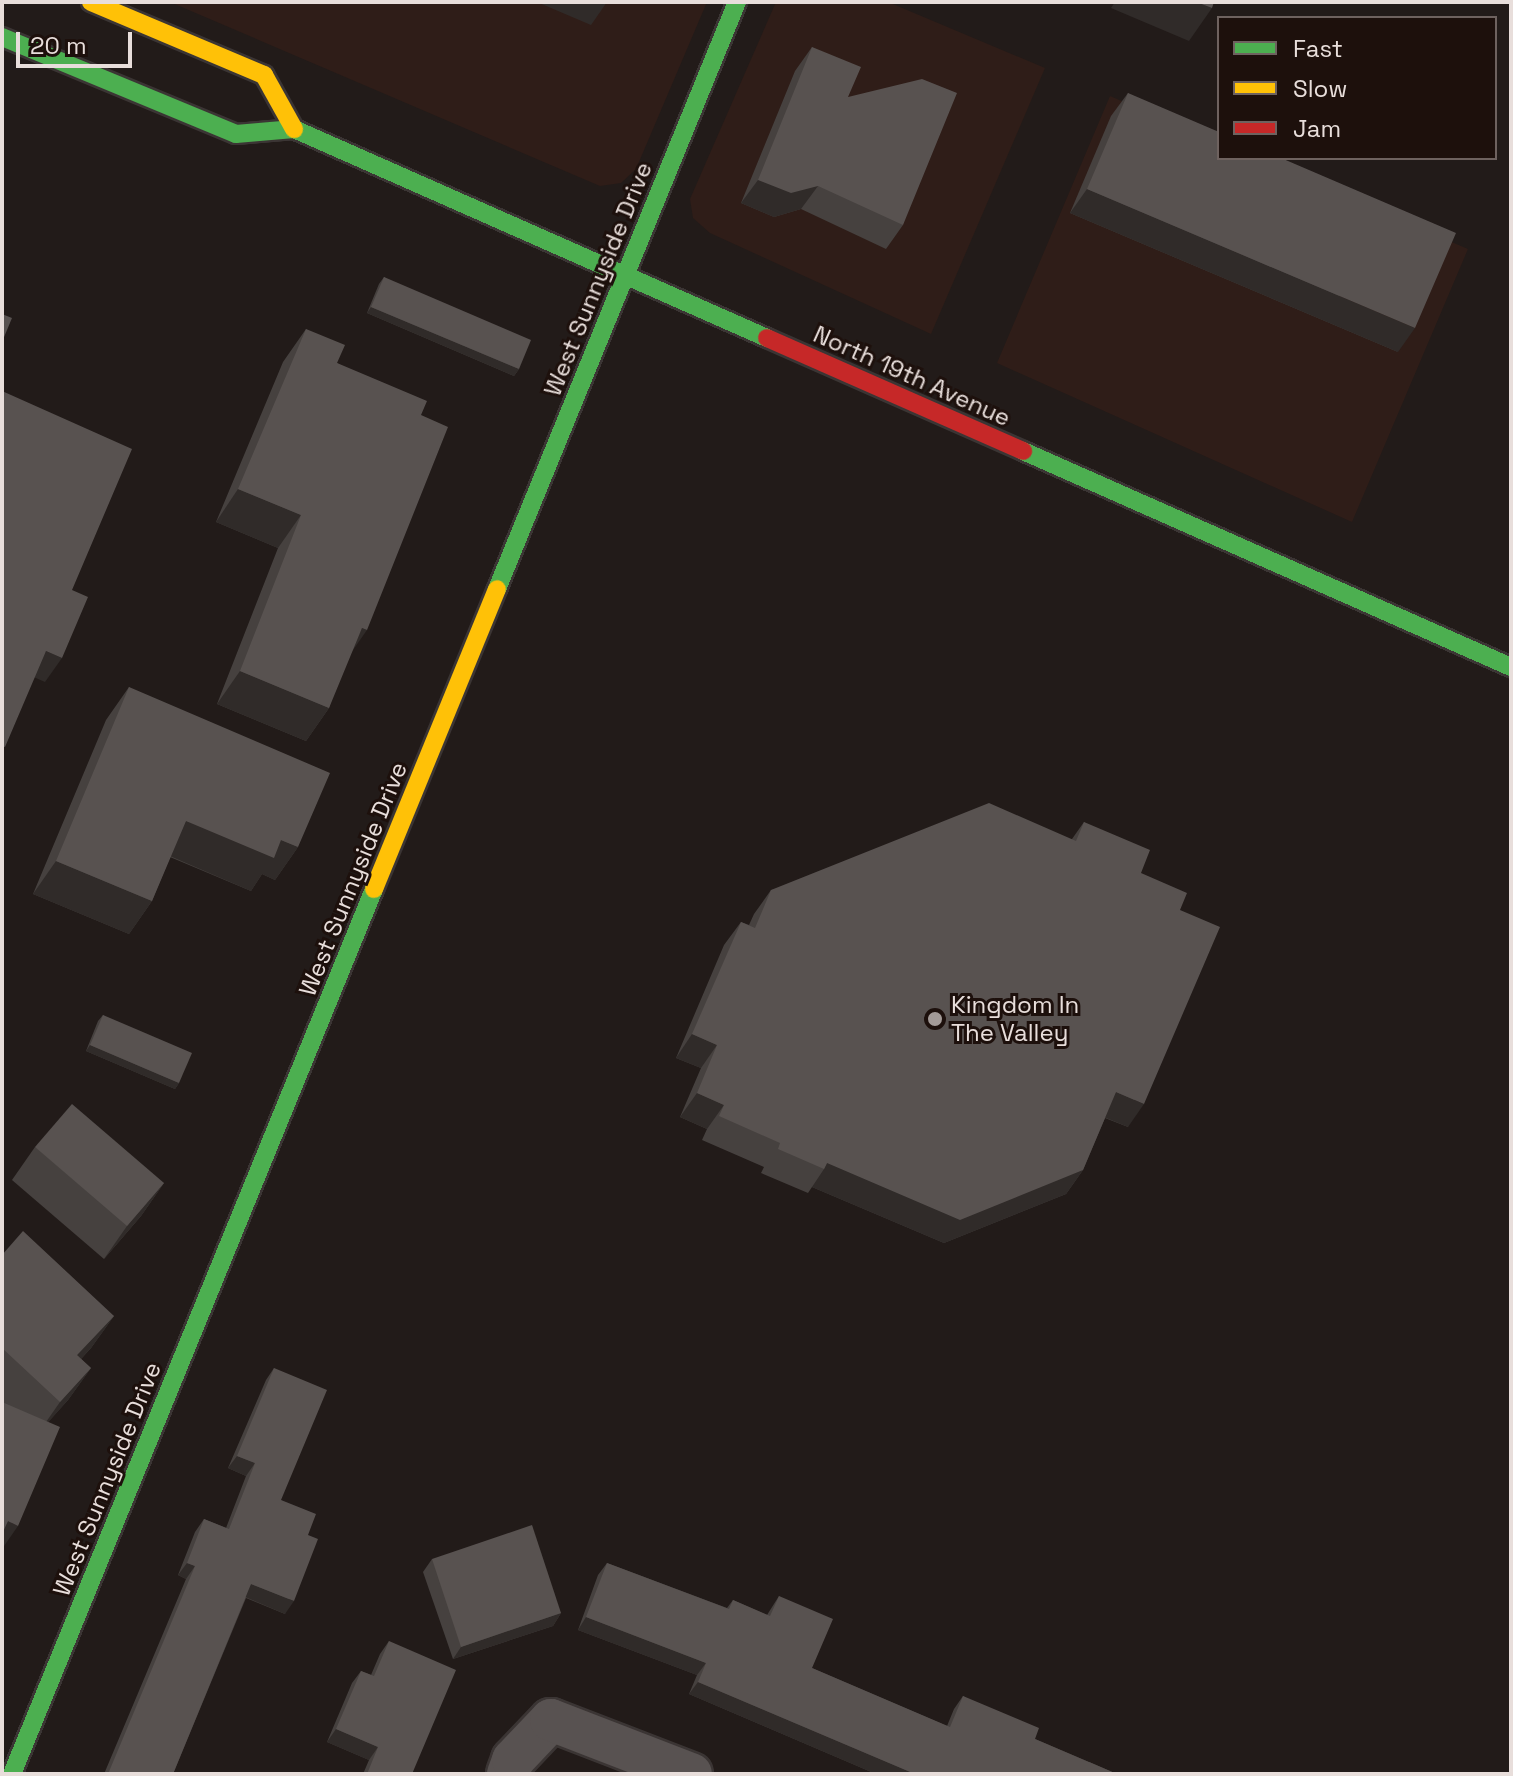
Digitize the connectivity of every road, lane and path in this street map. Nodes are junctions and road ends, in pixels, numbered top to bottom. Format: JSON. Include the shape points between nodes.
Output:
{"nodes":[{"id":1,"x":91,"y":2,"type":"edge"},
{"id":2,"x":737,"y":2,"type":"edge"},
{"id":3,"x":2,"y":37,"type":"edge"},
{"id":4,"x":294,"y":129,"type":"junction"},
{"id":5,"x":627,"y":273,"type":"junction"},
{"id":6,"x":1511,"y":667,"type":"edge"},
{"id":7,"x":12,"y":1774,"type":"edge"},
{"id":8,"x":508,"y":1774,"type":"edge"},
{"id":9,"x":691,"y":1774,"type":"edge"}],
"edges":[{"from":1,"to":4,"type":"street","via":[[264,75]]},
{"from":2,"to":5,"type":"street","name":"West Sunnyside Drive"},
{"from":3,"to":4,"type":"street","name":"North 19th Avenue","via":[[236,134]]},
{"from":4,"to":5,"type":"street","name":"North 19th Avenue"},
{"from":5,"to":6,"type":"street","name":"North 19th Avenue"},
{"from":5,"to":7,"type":"street","name":"West Sunnyside Drive"},
{"from":8,"to":9,"type":"street","via":[[513,1760],[551,1720]]}]}
